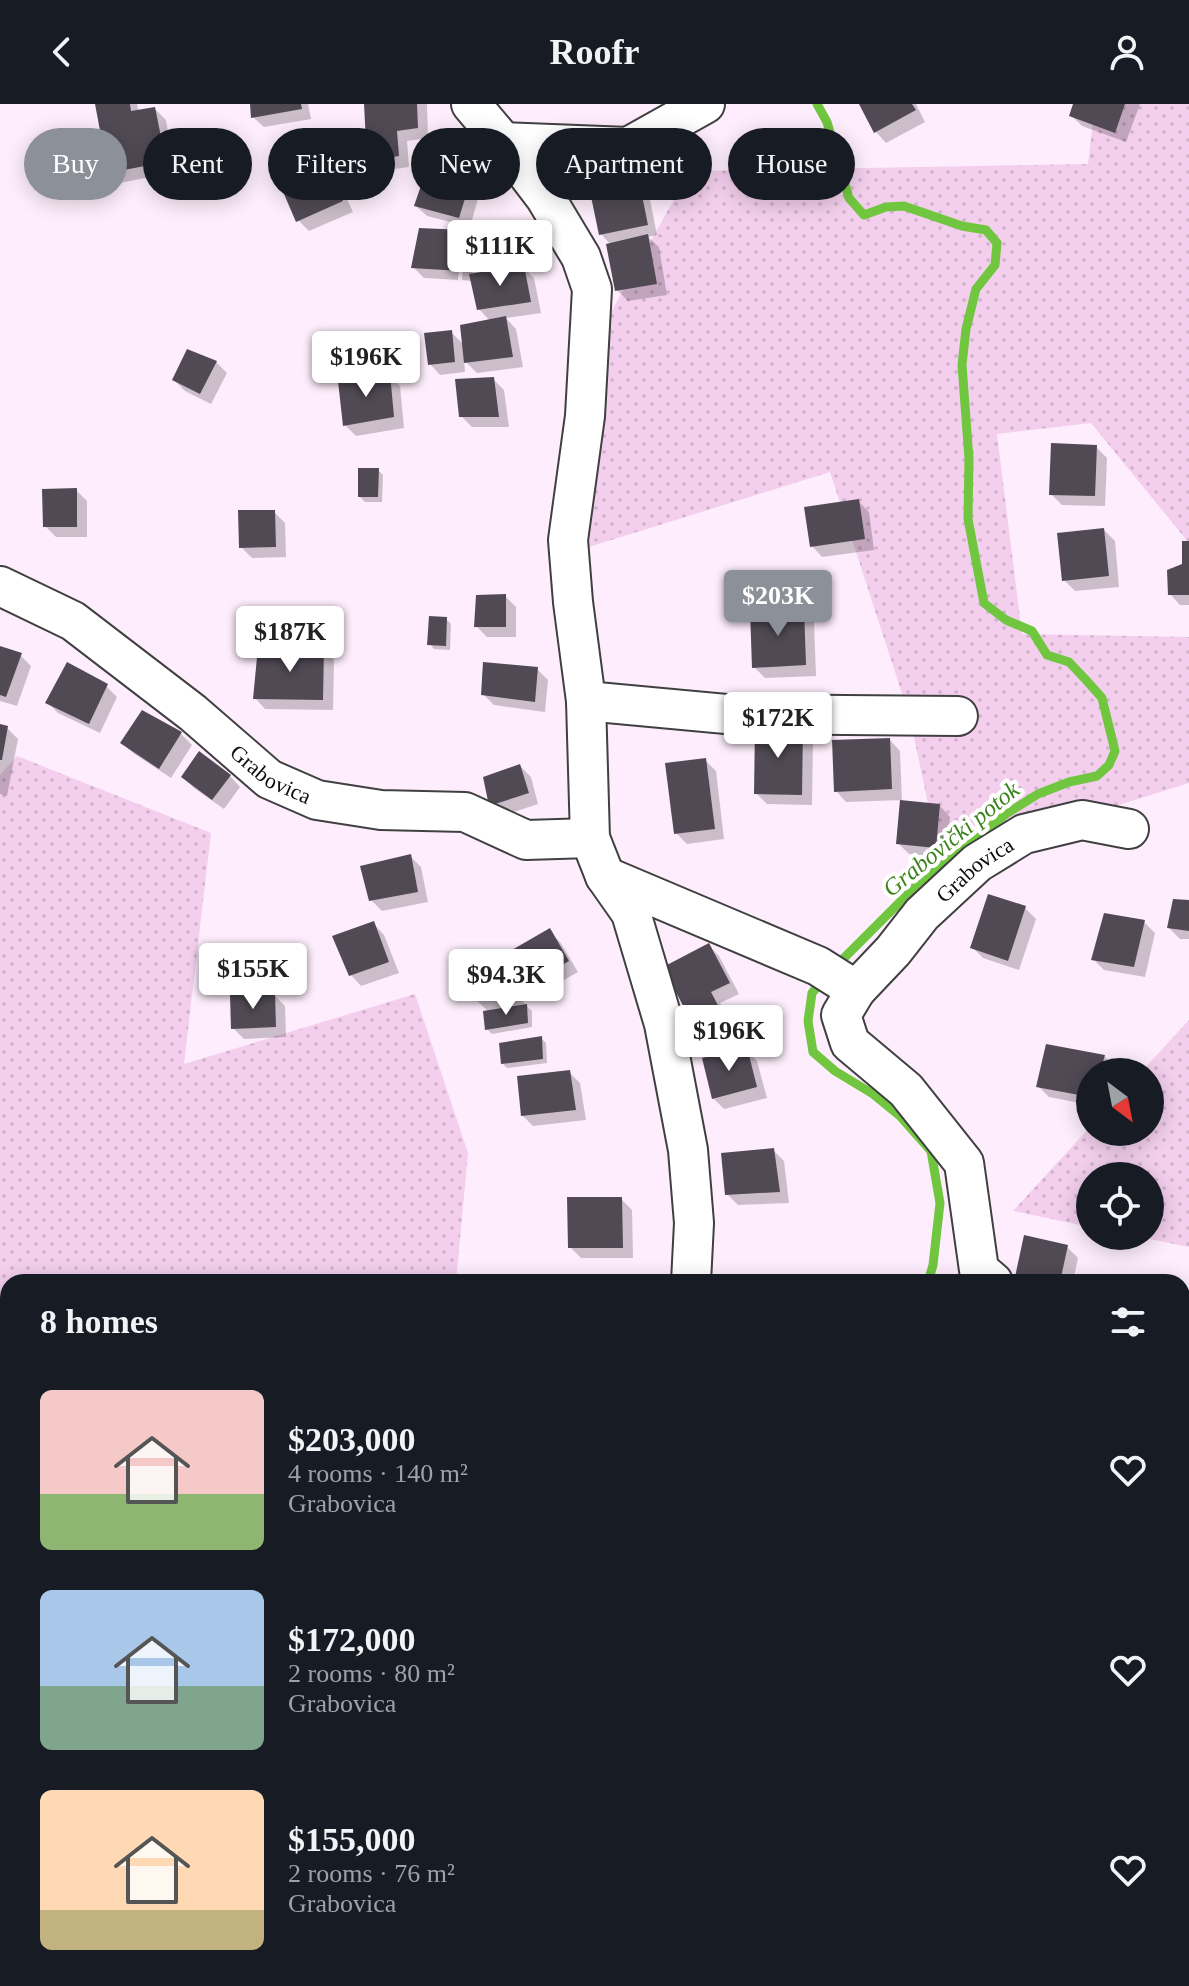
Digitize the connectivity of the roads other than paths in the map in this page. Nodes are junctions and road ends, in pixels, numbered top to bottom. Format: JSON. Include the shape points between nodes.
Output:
{"nodes":[{"id":1,"x":471,"y":104,"type":"edge"},
{"id":2,"x":705,"y":104,"type":"edge"},
{"id":3,"x":491,"y":128,"type":"edge"},
{"id":4,"x":520,"y":143,"type":"edge"},
{"id":5,"x":520,"y":164,"type":"edge"},
{"id":6,"x":0,"y":586,"type":"edge"},
{"id":7,"x":586,"y":701,"type":"junction"},
{"id":8,"x":958,"y":716,"type":"dead end"},
{"id":9,"x":1129,"y":829,"type":"dead end"},
{"id":10,"x":590,"y":838,"type":"junction"},
{"id":11,"x":605,"y":876,"type":"junction"},
{"id":12,"x":838,"y":979,"type":"junction"},
{"id":13,"x":691,"y":1274,"type":"edge"},
{"id":14,"x":980,"y":1274,"type":"edge"}],
"edges":[{"from":1,"to":3,"type":"street"},
{"from":2,"to":4,"type":"street","via":[[628,147]]},
{"from":5,"to":7,"type":"street","via":[[581,257],[592,289],[585,416],[568,540]]},
{"from":6,"to":10,"type":"street","name":"Grabovica","via":[[73,621],[269,779],[317,800],[381,810],[465,812],[526,840]]},
{"from":7,"to":8,"type":"street","via":[[726,714]]},
{"from":7,"to":10,"type":"street"},
{"from":9,"to":12,"type":"street","name":"Grabovica","via":[[1082,820],[1024,834],[977,863],[922,914],[893,951]]},
{"from":10,"to":11,"type":"street"},
{"from":11,"to":12,"type":"street"},
{"from":11,"to":13,"type":"street","via":[[631,913],[664,1024],[688,1150]]},
{"from":12,"to":14,"type":"street","name":"Grabovica","via":[[850,1043],[906,1090],[964,1163]]}]}
